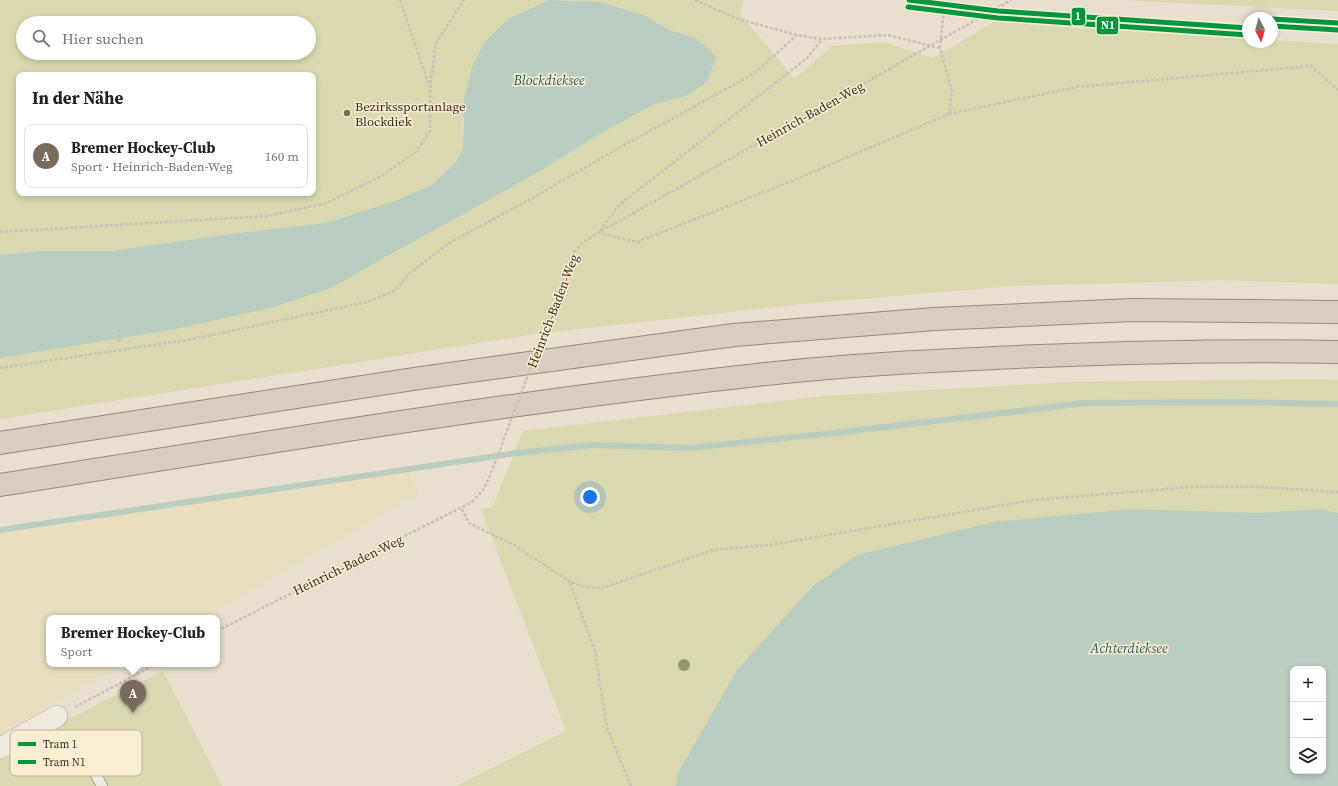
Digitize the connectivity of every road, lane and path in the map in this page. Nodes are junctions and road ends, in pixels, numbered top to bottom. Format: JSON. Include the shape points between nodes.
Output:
{"nodes":[{"id":1,"x":400,"y":0,"type":"edge"},
{"id":2,"x":464,"y":0,"type":"edge"},
{"id":3,"x":695,"y":0,"type":"edge"},
{"id":4,"x":945,"y":0,"type":"edge"},
{"id":5,"x":1011,"y":0,"type":"edge"},
{"id":6,"x":797,"y":34,"type":"junction"},
{"id":7,"x":822,"y":39,"type":"junction"},
{"id":8,"x":940,"y":48,"type":"junction"},
{"id":9,"x":430,"y":88,"type":"junction"},
{"id":10,"x":1338,"y":90,"type":"edge"},
{"id":11,"x":949,"y":114,"type":"junction"},
{"id":12,"x":0,"y":232,"type":"edge"},
{"id":13,"x":598,"y":233,"type":"junction"},
{"id":14,"x":1338,"y":312,"type":"edge"},
{"id":15,"x":118,"y":329,"type":"dead end"},
{"id":16,"x":120,"y":343,"type":"dead end"},
{"id":17,"x":1338,"y":352,"type":"edge"},
{"id":18,"x":0,"y":368,"type":"edge"},
{"id":19,"x":0,"y":443,"type":"edge"},
{"id":20,"x":0,"y":485,"type":"edge"},
{"id":21,"x":1338,"y":492,"type":"edge"},
{"id":22,"x":462,"y":509,"type":"junction"},
{"id":23,"x":570,"y":582,"type":"junction"},
{"id":24,"x":220,"y":630,"type":"edge"},
{"id":25,"x":150,"y":667,"type":"edge"},
{"id":26,"x":57,"y":716,"type":"joint"},
{"id":27,"x":32,"y":730,"type":"edge"},
{"id":28,"x":97,"y":776,"type":"edge"},
{"id":29,"x":102,"y":786,"type":"edge"},
{"id":30,"x":631,"y":786,"type":"edge"}],
"edges":[{"from":1,"to":9,"type":"path"},
{"from":2,"to":9,"type":"path","via":[[436,44]]},
{"from":3,"to":6,"type":"path","via":[[738,20]]},
{"from":4,"to":8,"type":"path"},
{"from":5,"to":13,"type":"path","name":"Heinrich-Baden-Weg","bridge":true},
{"from":6,"to":7,"type":"path"},
{"from":6,"to":18,"type":"path","via":[[755,73],[449,243],[410,273],[394,291],[367,302],[193,339]]},
{"from":7,"to":8,"type":"path","via":[[887,35]]},
{"from":7,"to":13,"type":"path","via":[[807,58],[618,206]]},
{"from":8,"to":11,"type":"path","via":[[952,92]]},
{"from":9,"to":12,"type":"path","via":[[430,131],[416,152],[380,177],[326,203],[268,216]]},
{"from":10,"to":11,"type":"path","via":[[1311,66],[1077,87]]},
{"from":11,"to":13,"type":"path","via":[[794,180],[637,242]]},
{"from":13,"to":22,"type":"path","name":"Heinrich-Baden-Weg","bridge":true,"via":[[574,252],[490,476],[483,490]]},
{"from":14,"to":19,"type":"highway","via":[[1132,310],[934,319],[734,335],[420,378]]},
{"from":15,"to":16,"type":"path"},
{"from":17,"to":20,"type":"highway","via":[[1140,352],[952,360],[761,374],[599,393]]},
{"from":21,"to":23,"type":"path","via":[[1259,487],[1191,487],[1034,500],[770,545],[713,550],[602,588],[587,588]]},
{"from":22,"to":23,"type":"path","via":[[469,523],[514,544]]},
{"from":22,"to":24,"type":"path","name":"Heinrich-Baden-Weg"},
{"from":23,"to":30,"type":"path","via":[[596,651],[607,728]]},
{"from":25,"to":26,"type":"path"},
{"from":26,"to":27,"type":"street"},
{"from":28,"to":29,"type":"lane"}]}
